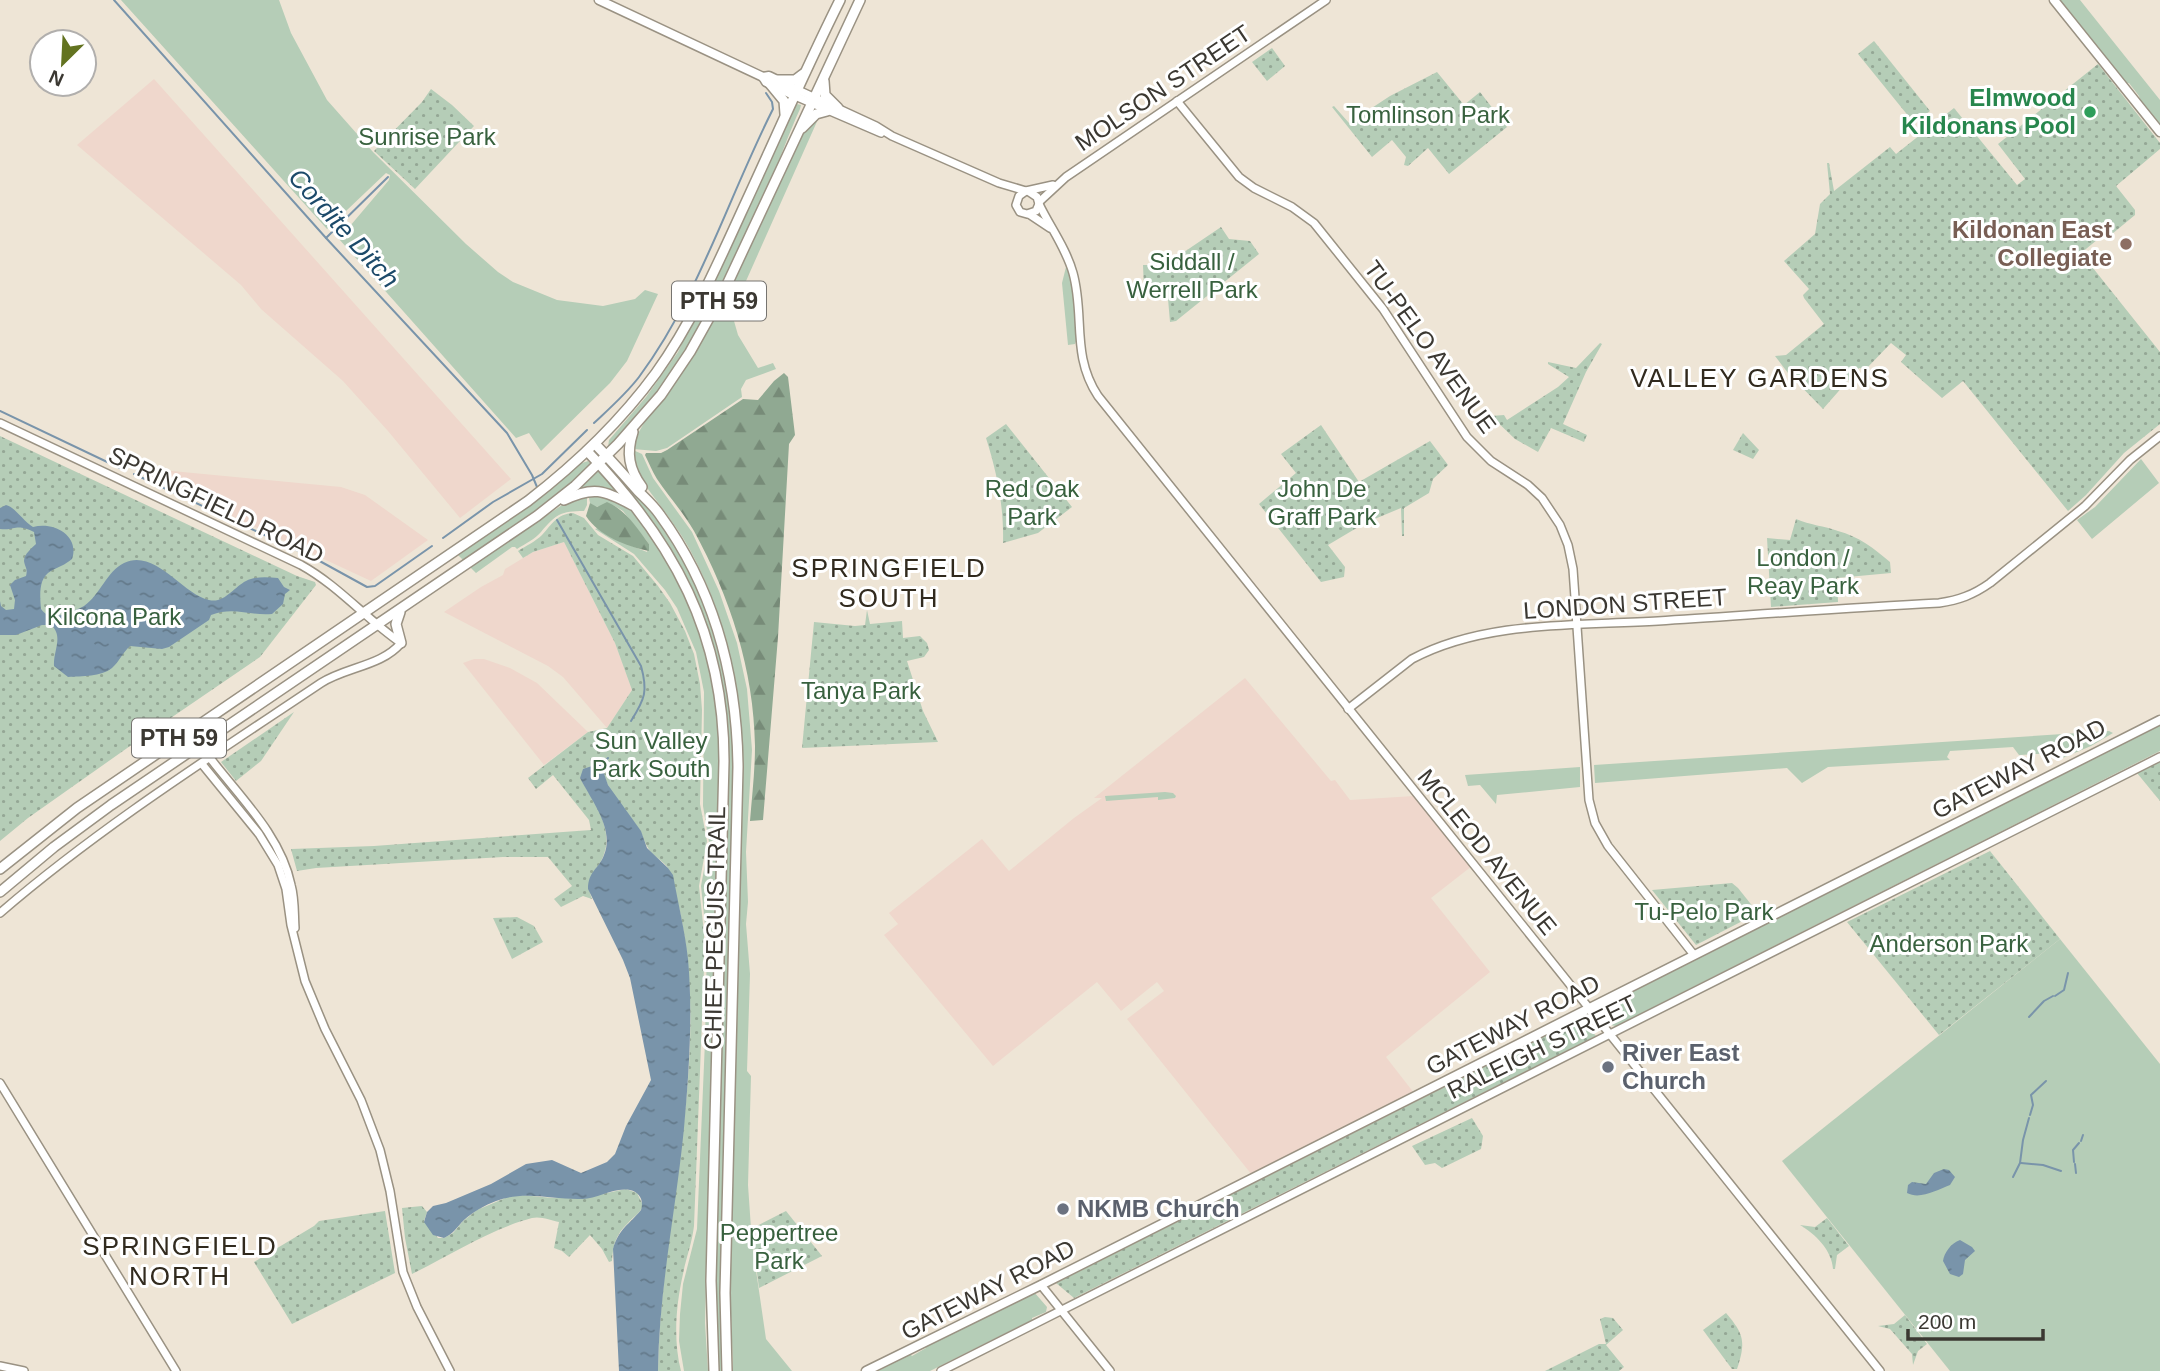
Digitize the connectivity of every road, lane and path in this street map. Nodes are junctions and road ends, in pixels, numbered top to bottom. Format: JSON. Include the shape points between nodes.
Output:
{"nodes":[{"id":1,"x":599,"y":0,"type":"edge"},
{"id":2,"x":840,"y":0,"type":"edge"},
{"id":3,"x":860,"y":0,"type":"edge"},
{"id":4,"x":1326,"y":0,"type":"edge"},
{"id":5,"x":2054,"y":0,"type":"edge"},
{"id":6,"x":812,"y":61,"type":"junction"},
{"id":7,"x":826,"y":70,"type":"junction"},
{"id":8,"x":774,"y":82,"type":"junction"},
{"id":9,"x":797,"y":93,"type":"junction"},
{"id":10,"x":812,"y":100,"type":"junction"},
{"id":11,"x":1177,"y":101,"type":"junction"},
{"id":12,"x":838,"y":108,"type":"junction"},
{"id":13,"x":827,"y":111,"type":"junction"},
{"id":14,"x":784,"y":120,"type":"junction"},
{"id":15,"x":2160,"y":132,"type":"edge"},
{"id":16,"x":892,"y":136,"type":"junction"},
{"id":17,"x":794,"y":138,"type":"junction"},
{"id":18,"x":999,"y":183,"type":"junction"},
{"id":19,"x":1056,"y":184,"type":"junction"},
{"id":20,"x":1027,"y":191,"type":"junction"},
{"id":21,"x":1016,"y":203,"type":"junction"},
{"id":22,"x":1039,"y":203,"type":"junction"},
{"id":23,"x":1029,"y":214,"type":"junction"},
{"id":24,"x":1051,"y":228,"type":"junction"},
{"id":25,"x":0,"y":423,"type":"edge"},
{"id":26,"x":638,"y":423,"type":"junction"},
{"id":27,"x":2160,"y":436,"type":"edge"},
{"id":28,"x":595,"y":444,"type":"junction"},
{"id":29,"x":587,"y":452,"type":"junction"},
{"id":30,"x":607,"y":456,"type":"junction"},
{"id":31,"x":599,"y":464,"type":"junction"},
{"id":32,"x":549,"y":506,"type":"junction"},
{"id":33,"x":638,"y":509,"type":"junction"},
{"id":34,"x":658,"y":512,"type":"junction"},
{"id":35,"x":402,"y":609,"type":"junction"},
{"id":36,"x":363,"y":613,"type":"junction"},
{"id":37,"x":378,"y":625,"type":"junction"},
{"id":38,"x":1576,"y":625,"type":"junction"},
{"id":39,"x":401,"y":643,"type":"junction"},
{"id":40,"x":1349,"y":709,"type":"junction"},
{"id":41,"x":2160,"y":720,"type":"edge"},
{"id":42,"x":2160,"y":757,"type":"edge"},
{"id":43,"x":210,"y":758,"type":"junction"},
{"id":44,"x":202,"y":764,"type":"junction"},
{"id":45,"x":0,"y":869,"type":"edge"},
{"id":46,"x":0,"y":892,"type":"edge"},
{"id":47,"x":0,"y":913,"type":"edge"},
{"id":48,"x":297,"y":950,"type":"junction"},
{"id":49,"x":1694,"y":955,"type":"junction"},
{"id":50,"x":1589,"y":1009,"type":"junction"},
{"id":51,"x":1610,"y":1034,"type":"junction"},
{"id":52,"x":0,"y":1083,"type":"edge"},
{"id":53,"x":1041,"y":1285,"type":"junction"},
{"id":54,"x":1062,"y":1311,"type":"junction"},
{"id":55,"x":884,"y":1364,"type":"junction"},
{"id":56,"x":0,"y":1366,"type":"edge"},
{"id":57,"x":24,"y":1371,"type":"edge"},
{"id":58,"x":176,"y":1371,"type":"edge"},
{"id":59,"x":450,"y":1371,"type":"edge"},
{"id":60,"x":714,"y":1371,"type":"edge"},
{"id":61,"x":727,"y":1371,"type":"edge"},
{"id":62,"x":866,"y":1371,"type":"edge"},
{"id":63,"x":874,"y":1371,"type":"edge"},
{"id":64,"x":941,"y":1371,"type":"edge"},
{"id":65,"x":1110,"y":1371,"type":"edge"},
{"id":66,"x":1880,"y":1371,"type":"edge"}],
"edges":[{"from":1,"to":8,"type":"main road"},
{"from":2,"to":6,"type":"main road","number":"PTH 59"},
{"from":3,"to":7,"type":"main road","number":"PTH 59"},
{"from":4,"to":11,"type":"street","name":"MOLSON STREET"},
{"from":5,"to":15,"type":"main road"},
{"from":6,"to":8,"type":"main road","via":[[800,78]]},
{"from":6,"to":9,"type":"main road","number":"PTH 59"},
{"from":7,"to":10,"type":"main road","number":"PTH 59"},
{"from":7,"to":12,"type":"main road","via":[[823,90]]},
{"from":8,"to":9,"type":"main road"},
{"from":8,"to":14,"type":"main road","via":[[784,101]]},
{"from":9,"to":10,"type":"street"},
{"from":9,"to":14,"type":"main road","number":"PTH 59"},
{"from":10,"to":12,"type":"street"},
{"from":10,"to":13,"type":"street"},
{"from":10,"to":17,"type":"main road","number":"PTH 59"},
{"from":11,"to":19,"type":"street","name":"MOLSON STREET"},
{"from":11,"to":38,"type":"street","name":"TU-PELO AVENUE","via":[[1239,177],[1314,223],[1383,309],[1467,437],[1542,498],[1568,545]]},
{"from":12,"to":16,"type":"street"},
{"from":13,"to":16,"type":"street"},
{"from":13,"to":17,"type":"main road","via":[[813,116]]},
{"from":14,"to":28,"type":"main road","number":"PTH 59","via":[[687,325],[642,391]]},
{"from":16,"to":18,"type":"street"},
{"from":17,"to":26,"type":"main road","number":"PTH 59","via":[[707,324]]},
{"from":18,"to":20,"type":"street"},
{"from":18,"to":21,"type":"street"},
{"from":19,"to":20,"type":"street","name":"MOLSON STREET"},
{"from":19,"to":22,"type":"street","name":"MOLSON STREET"},
{"from":20,"to":21,"type":"street"},
{"from":20,"to":22,"type":"street","via":[[1035,194]]},
{"from":21,"to":23,"type":"street","via":[[1020,212]]},
{"from":22,"to":23,"type":"street"},
{"from":22,"to":24,"type":"street","name":"MCLEOD AVENUE"},
{"from":23,"to":24,"type":"street"},
{"from":24,"to":40,"type":"street","name":"MCLEOD AVENUE","via":[[1073,273],[1084,370],[1098,396]]},
{"from":25,"to":36,"type":"street","name":"SPRINGFIELD ROAD","via":[[301,565]]},
{"from":26,"to":30,"type":"main road","number":"PTH 59"},
{"from":26,"to":34,"type":"main road","via":[[630,444],[631,466]]},
{"from":27,"to":38,"type":"street","name":"LONDON STREET","via":[[2085,506],[1990,583],[1960,599]]},
{"from":28,"to":29,"type":"main road","number":"PTH 59"},
{"from":28,"to":30,"type":"main road","name":"CHIEF PEGUIS TRAIL"},
{"from":29,"to":31,"type":"main road","name":"CHIEF PEGUIS TRAIL"},
{"from":29,"to":36,"type":"main road","number":"PTH 59","via":[[528,501]]},
{"from":30,"to":31,"type":"main road","number":"PTH 59"},
{"from":30,"to":34,"type":"main road","name":"CHIEF PEGUIS TRAIL"},
{"from":31,"to":32,"type":"main road","number":"PTH 59"},
{"from":31,"to":33,"type":"main road","name":"CHIEF PEGUIS TRAIL"},
{"from":32,"to":33,"type":"main road","via":[[597,490]]},
{"from":32,"to":35,"type":"main road","number":"PTH 59"},
{"from":33,"to":60,"type":"main road","name":"CHIEF PEGUIS TRAIL","via":[[666,549],[695,608],[722,713],[711,1293]]},
{"from":34,"to":61,"type":"main road","name":"CHIEF PEGUIS TRAIL","via":[[688,559],[713,616],[730,675],[737,730]]},
{"from":35,"to":37,"type":"main road","number":"PTH 59"},
{"from":35,"to":39,"type":"main road","via":[[396,624]]},
{"from":36,"to":37,"type":"street","name":"SPRINGFIELD ROAD"},
{"from":36,"to":45,"type":"main road","number":"PTH 59","via":[[76,808]]},
{"from":37,"to":39,"type":"street","name":"SPRINGFIELD ROAD"},
{"from":37,"to":46,"type":"main road","number":"PTH 59","via":[[88,822]]},
{"from":38,"to":40,"type":"street","name":"LONDON STREET","via":[[1458,639],[1412,659]]},
{"from":38,"to":49,"type":"street","name":"TU-PELO AVENUE","via":[[1589,800],[1595,822],[1608,846]]},
{"from":39,"to":43,"type":"street","via":[[386,656],[334,674]]},
{"from":40,"to":50,"type":"street","name":"MCLEOD AVENUE"},
{"from":41,"to":49,"type":"main road","name":"GATEWAY ROAD"},
{"from":42,"to":51,"type":"street","name":"RALEIGH STREET"},
{"from":43,"to":44,"type":"street"},
{"from":43,"to":48,"type":"street","via":[[281,854],[291,884]]},
{"from":44,"to":47,"type":"street","via":[[81,848]]},
{"from":44,"to":48,"type":"street","via":[[278,865]]},
{"from":48,"to":59,"type":"street","via":[[316,1010],[361,1100],[380,1150],[403,1272]]},
{"from":49,"to":50,"type":"main road","name":"GATEWAY ROAD"},
{"from":50,"to":51,"type":"street","name":"MCLEOD AVENUE"},
{"from":50,"to":53,"type":"main road","name":"GATEWAY ROAD"},
{"from":51,"to":54,"type":"street","name":"RALEIGH STREET"},
{"from":51,"to":66,"type":"street","name":"MCLEOD AVENUE"},
{"from":52,"to":58,"type":"street"},
{"from":53,"to":54,"type":"street"},
{"from":53,"to":55,"type":"main road","name":"GATEWAY ROAD"},
{"from":54,"to":64,"type":"street","name":"RALEIGH STREET"},
{"from":54,"to":65,"type":"street"},
{"from":55,"to":62,"type":"main road","name":"GATEWAY ROAD"},
{"from":55,"to":63,"type":"main road","name":"GATEWAY ROAD"},
{"from":56,"to":57,"type":"street"}]}
